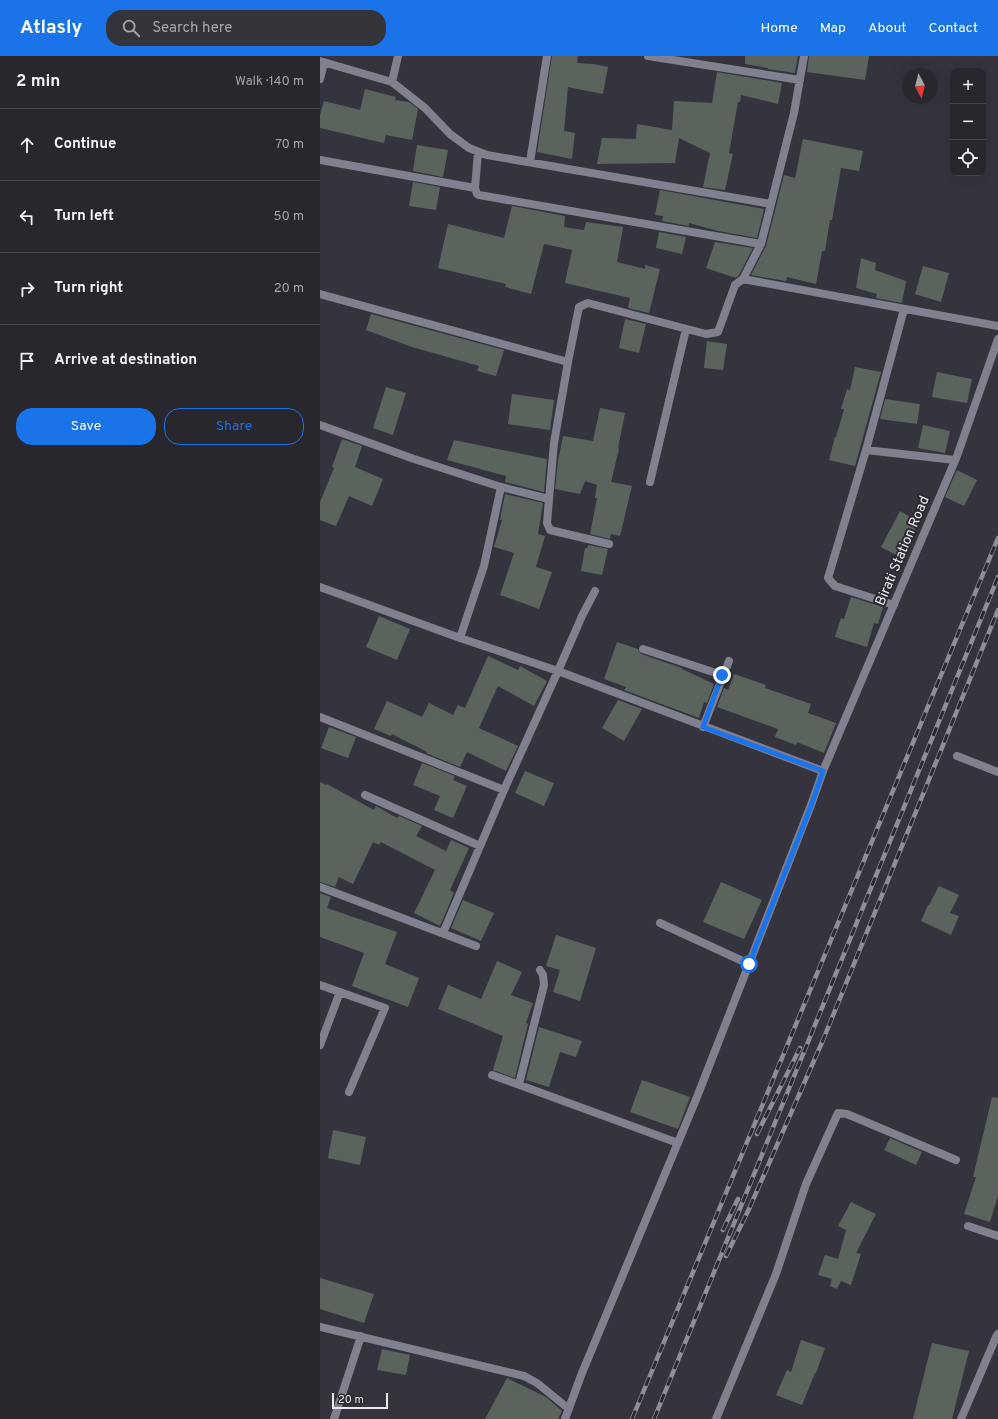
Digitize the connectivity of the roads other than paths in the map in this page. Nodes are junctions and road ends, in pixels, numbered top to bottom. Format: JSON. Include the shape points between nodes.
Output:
{"nodes":[{"id":1,"x":398,"y":56,"type":"edge"},
{"id":2,"x":547,"y":56,"type":"edge"},
{"id":3,"x":648,"y":56,"type":"edge"},
{"id":4,"x":804,"y":56,"type":"edge"},
{"id":5,"x":322,"y":62,"type":"edge"},
{"id":6,"x":320,"y":79,"type":"edge"},
{"id":7,"x":800,"y":80,"type":"junction"},
{"id":8,"x":392,"y":82,"type":"junction"},
{"id":9,"x":478,"y":152,"type":"junction"},
{"id":10,"x":320,"y":160,"type":"edge"},
{"id":11,"x":530,"y":162,"type":"junction"},
{"id":12,"x":474,"y":188,"type":"junction"},
{"id":13,"x":771,"y":204,"type":"junction"},
{"id":14,"x":761,"y":244,"type":"junction"},
{"id":15,"x":743,"y":279,"type":"junction"},
{"id":16,"x":320,"y":294,"type":"edge"},
{"id":17,"x":904,"y":309,"type":"junction"},
{"id":18,"x":998,"y":326,"type":"edge"},
{"id":19,"x":686,"y":328,"type":"junction"},
{"id":20,"x":998,"y":339,"type":"edge"},
{"id":21,"x":568,"y":362,"type":"junction"},
{"id":22,"x":320,"y":424,"type":"edge"},
{"id":23,"x":866,"y":450,"type":"junction"},
{"id":24,"x":955,"y":460,"type":"junction"},
{"id":25,"x":650,"y":482,"type":"dead end"},
{"id":26,"x":501,"y":487,"type":"junction"},
{"id":27,"x":549,"y":499,"type":"junction"},
{"id":28,"x":609,"y":544,"type":"dead end"},
{"id":29,"x":320,"y":587,"type":"edge"},
{"id":30,"x":595,"y":591,"type":"dead end"},
{"id":31,"x":894,"y":605,"type":"junction"},
{"id":32,"x":460,"y":638,"type":"junction"},
{"id":33,"x":643,"y":649,"type":"dead end"},
{"id":34,"x":729,"y":661,"type":"dead end"},
{"id":35,"x":558,"y":672,"type":"junction"},
{"id":36,"x":722,"y":675,"type":"junction"},
{"id":37,"x":320,"y":717,"type":"edge"},
{"id":38,"x":703,"y":727,"type":"junction"},
{"id":39,"x":958,"y":756,"type":"dead end"},
{"id":40,"x":823,"y":771,"type":"junction"},
{"id":41,"x":998,"y":772,"type":"edge"},
{"id":42,"x":504,"y":790,"type":"junction"},
{"id":43,"x":364,"y":795,"type":"dead end"},
{"id":44,"x":480,"y":846,"type":"junction"},
{"id":45,"x":320,"y":887,"type":"edge"},
{"id":46,"x":660,"y":924,"type":"dead end"},
{"id":47,"x":444,"y":934,"type":"junction"},
{"id":48,"x":476,"y":946,"type":"dead end"},
{"id":49,"x":749,"y":964,"type":"junction"},
{"id":50,"x":540,"y":970,"type":"dead end"},
{"id":51,"x":320,"y":985,"type":"edge"},
{"id":52,"x":340,"y":992,"type":"junction"},
{"id":53,"x":320,"y":1045,"type":"edge"},
{"id":54,"x":492,"y":1075,"type":"dead end"},
{"id":55,"x":519,"y":1084,"type":"junction"},
{"id":56,"x":349,"y":1092,"type":"dead end"},
{"id":57,"x":678,"y":1143,"type":"junction"},
{"id":58,"x":956,"y":1160,"type":"dead end"},
{"id":59,"x":968,"y":1226,"type":"dead end"},
{"id":60,"x":998,"y":1236,"type":"edge"},
{"id":61,"x":320,"y":1327,"type":"edge"},
{"id":62,"x":998,"y":1334,"type":"edge"},
{"id":63,"x":361,"y":1336,"type":"junction"},
{"id":64,"x":569,"y":1409,"type":"junction"},
{"id":65,"x":334,"y":1419,"type":"edge"},
{"id":66,"x":565,"y":1419,"type":"edge"},
{"id":67,"x":716,"y":1419,"type":"edge"},
{"id":68,"x":961,"y":1419,"type":"edge"}],
"edges":[{"from":1,"to":8,"type":"street"},
{"from":2,"to":11,"type":"street"},
{"from":3,"to":7,"type":"street"},
{"from":4,"to":7,"type":"street"},
{"from":5,"to":6,"type":"street"},
{"from":5,"to":8,"type":"street"},
{"from":7,"to":13,"type":"street"},
{"from":8,"to":9,"type":"street","via":[[425,108],[450,134]]},
{"from":9,"to":11,"type":"street"},
{"from":9,"to":12,"type":"street"},
{"from":10,"to":12,"type":"street"},
{"from":11,"to":13,"type":"street"},
{"from":12,"to":14,"type":"street","via":[[480,195]]},
{"from":13,"to":14,"type":"street"},
{"from":14,"to":15,"type":"street"},
{"from":15,"to":17,"type":"street"},
{"from":15,"to":19,"type":"street","via":[[735,286],[718,332],[706,334]]},
{"from":16,"to":21,"type":"street"},
{"from":17,"to":18,"type":"street"},
{"from":17,"to":23,"type":"street"},
{"from":19,"to":21,"type":"street","via":[[588,303],[579,307],[577,312]]},
{"from":19,"to":25,"type":"street"},
{"from":20,"to":24,"type":"street","name":"Birati Station Road"},
{"from":21,"to":27,"type":"street","via":[[554,443]]},
{"from":22,"to":26,"type":"street","via":[[414,459]]},
{"from":23,"to":24,"type":"street"},
{"from":23,"to":31,"type":"street","via":[[828,578],[835,586]]},
{"from":24,"to":31,"type":"street","name":"Birati Station Road"},
{"from":26,"to":27,"type":"street"},
{"from":26,"to":32,"type":"street","via":[[484,566]]},
{"from":27,"to":28,"type":"street","via":[[547,523],[550,530]]},
{"from":29,"to":32,"type":"street"},
{"from":30,"to":35,"type":"street"},
{"from":31,"to":40,"type":"street","name":"Birati Station Road"},
{"from":32,"to":35,"type":"street"},
{"from":33,"to":36,"type":"street"},
{"from":34,"to":36,"type":"street"},
{"from":35,"to":38,"type":"street"},
{"from":35,"to":42,"type":"street"},
{"from":36,"to":38,"type":"street"},
{"from":37,"to":42,"type":"street"},
{"from":38,"to":40,"type":"street"},
{"from":39,"to":41,"type":"street"},
{"from":40,"to":49,"type":"street","name":"Birati Station Road"},
{"from":42,"to":44,"type":"street"},
{"from":43,"to":44,"type":"street"},
{"from":44,"to":47,"type":"street"},
{"from":45,"to":47,"type":"street"},
{"from":46,"to":49,"type":"street"},
{"from":47,"to":48,"type":"street"},
{"from":49,"to":57,"type":"street","name":"Birati Station Road"},
{"from":50,"to":55,"type":"street","via":[[544,985]]},
{"from":51,"to":52,"type":"street"},
{"from":52,"to":53,"type":"street"},
{"from":52,"to":56,"type":"street","via":[[385,1008]]},
{"from":54,"to":55,"type":"street"},
{"from":55,"to":57,"type":"street"},
{"from":57,"to":64,"type":"street","name":"Birati Station Road"},
{"from":58,"to":67,"type":"street","via":[[847,1114],[838,1113],[806,1184],[776,1274]]},
{"from":59,"to":60,"type":"street"},
{"from":61,"to":63,"type":"street"},
{"from":62,"to":68,"type":"street"},
{"from":63,"to":64,"type":"street","via":[[524,1376],[537,1383]]},
{"from":63,"to":65,"type":"street"},
{"from":64,"to":66,"type":"street","name":"Birati Station Road"}]}
